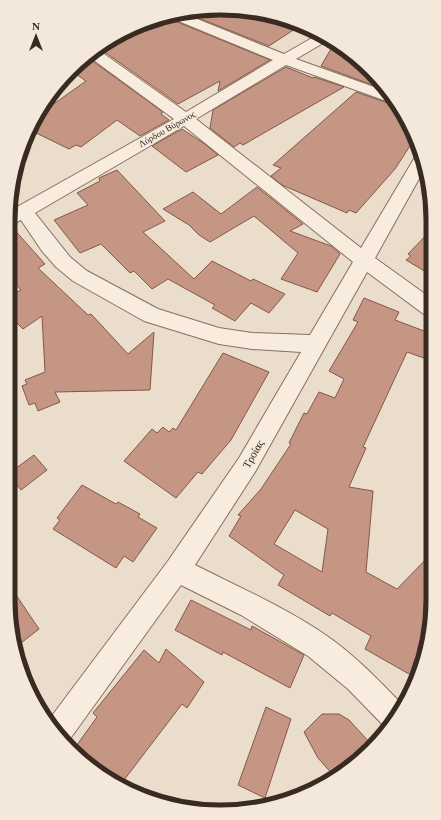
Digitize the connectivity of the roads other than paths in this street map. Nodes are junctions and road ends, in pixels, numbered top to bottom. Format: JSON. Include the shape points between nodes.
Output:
{"nodes":[{"id":1,"x":184,"y":18,"type":"edge"},
{"id":2,"x":318,"y":40,"type":"edge"},
{"id":3,"x":97,"y":56,"type":"edge"},
{"id":4,"x":285,"y":60,"type":"junction"},
{"id":5,"x":384,"y":96,"type":"edge"},
{"id":6,"x":185,"y":119,"type":"junction"},
{"id":7,"x":418,"y":165,"type":"edge"},
{"id":8,"x":16,"y":215,"type":"edge"},
{"id":9,"x":365,"y":261,"type":"junction"},
{"id":10,"x":426,"y":306,"type":"edge"},
{"id":11,"x":316,"y":344,"type":"junction"},
{"id":12,"x":177,"y":570,"type":"junction"},
{"id":13,"x":391,"y":714,"type":"edge"},
{"id":14,"x":60,"y":728,"type":"edge"}],
"edges":[{"from":1,"to":4,"type":"street"},
{"from":2,"to":4,"type":"street","name":"Λόρδου Βύρωνος"},
{"from":3,"to":6,"type":"street"},
{"from":4,"to":5,"type":"street"},
{"from":4,"to":6,"type":"street","name":"Λόρδου Βύρωνος"},
{"from":6,"to":8,"type":"street","name":"Λόρδου Βύρωνος"},
{"from":6,"to":9,"type":"street"},
{"from":7,"to":9,"type":"street","name":"Τροίας"},
{"from":8,"to":11,"type":"street","via":[[80,276],[151,315],[219,336],[252,341]]},
{"from":9,"to":10,"type":"street"},
{"from":9,"to":11,"type":"street","name":"Τροίας"},
{"from":11,"to":12,"type":"street","name":"Τροίας","via":[[247,465]]},
{"from":12,"to":13,"type":"street","via":[[250,606],[318,646],[358,679]]},
{"from":12,"to":14,"type":"street","name":"Τροίας"}]}
